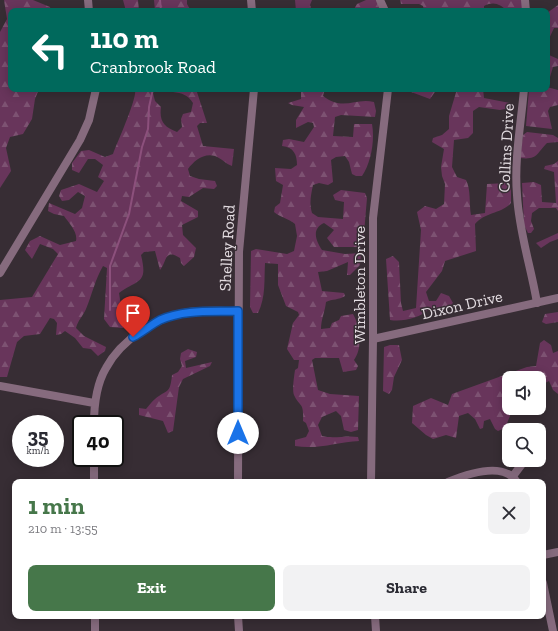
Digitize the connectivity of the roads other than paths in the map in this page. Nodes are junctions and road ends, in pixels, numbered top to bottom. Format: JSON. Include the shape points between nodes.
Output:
{"nodes":[{"id":1,"x":95,"y":92,"type":"edge"},
{"id":2,"x":254,"y":92,"type":"edge"},
{"id":3,"x":388,"y":92,"type":"edge"},
{"id":4,"x":524,"y":92,"type":"edge"},
{"id":5,"x":0,"y":273,"type":"edge"},
{"id":6,"x":558,"y":298,"type":"edge"},
{"id":7,"x":537,"y":303,"type":"junction"},
{"id":8,"x":238,"y":311,"type":"junction"},
{"id":9,"x":373,"y":339,"type":"junction"},
{"id":10,"x":0,"y":386,"type":"edge"},
{"id":11,"x":94,"y":403,"type":"junction"},
{"id":12,"x":94,"y":415,"type":"edge"},
{"id":13,"x":94,"y":467,"type":"edge"},
{"id":14,"x":521,"y":467,"type":"edge"},
{"id":15,"x":94,"y":479,"type":"edge"},
{"id":16,"x":238,"y":479,"type":"edge"},
{"id":17,"x":371,"y":479,"type":"edge"},
{"id":18,"x":456,"y":479,"type":"edge"},
{"id":19,"x":515,"y":479,"type":"edge"},
{"id":20,"x":558,"y":552,"type":"edge"},
{"id":21,"x":546,"y":554,"type":"edge"},
{"id":22,"x":546,"y":597,"type":"edge"},
{"id":23,"x":95,"y":619,"type":"edge"},
{"id":24,"x":238,"y":619,"type":"edge"},
{"id":25,"x":375,"y":619,"type":"edge"},
{"id":26,"x":95,"y":631,"type":"edge"},
{"id":27,"x":239,"y":631,"type":"edge"},
{"id":28,"x":376,"y":631,"type":"edge"},
{"id":29,"x":553,"y":631,"type":"edge"}],
"edges":[{"from":1,"to":5,"type":"street","via":[[89,120],[80,140]]},
{"from":2,"to":8,"type":"street","name":"Shelley Road","via":[[239,252]]},
{"from":3,"to":9,"type":"street","name":"Wimbleton Drive","via":[[373,224]]},
{"from":4,"to":7,"type":"street","name":"Collins Drive","via":[[516,160],[516,195]]},
{"from":6,"to":7,"type":"street","name":"Dixon Drive"},
{"from":7,"to":9,"type":"street","name":"Dixon Drive"},
{"from":8,"to":11,"type":"street","via":[[188,312],[160,321],[133,337],[106,368]]},
{"from":8,"to":16,"type":"street","name":"Shelley Road"},
{"from":9,"to":17,"type":"street","name":"Wimbleton Drive"},
{"from":10,"to":11,"type":"street"},
{"from":11,"to":12,"type":"street"},
{"from":13,"to":15,"type":"street"},
{"from":14,"to":19,"type":"street"},
{"from":18,"to":19,"type":"street","via":[[491,471],[505,471]]},
{"from":20,"to":21,"type":"street"},
{"from":22,"to":29,"type":"street"},
{"from":23,"to":26,"type":"street"},
{"from":24,"to":27,"type":"street"},
{"from":25,"to":28,"type":"street"}]}
